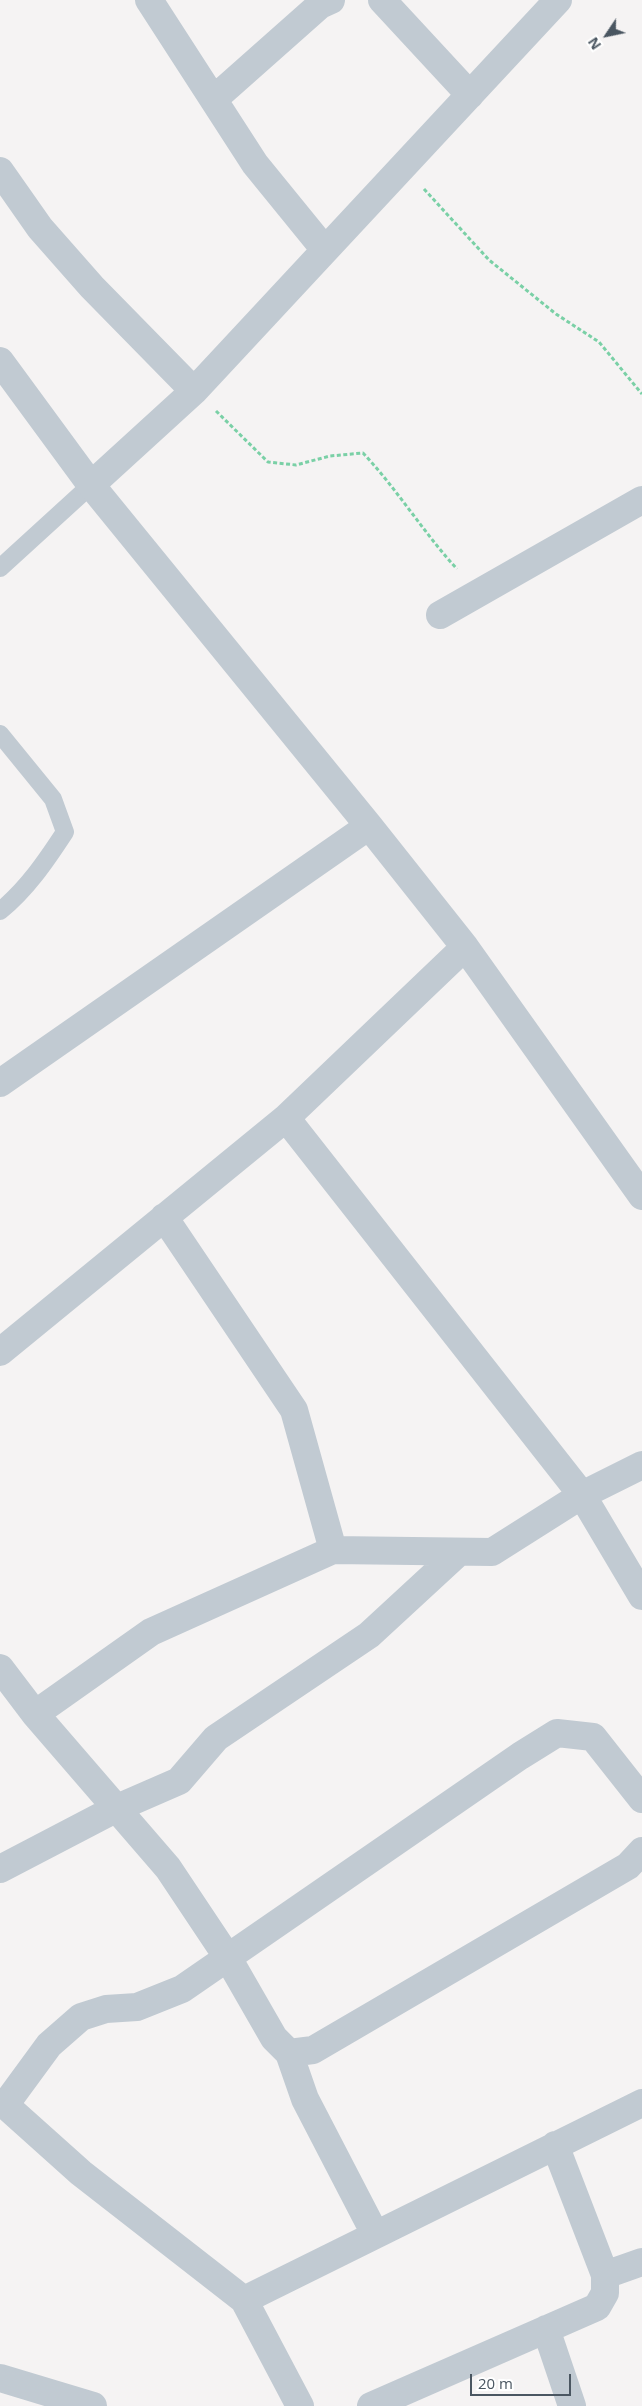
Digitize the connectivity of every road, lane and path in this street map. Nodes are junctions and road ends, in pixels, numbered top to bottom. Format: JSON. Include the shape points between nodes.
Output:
{"nodes":[{"id":1,"x":149,"y":0,"type":"edge"},
{"id":2,"x":330,"y":0,"type":"edge"},
{"id":3,"x":382,"y":0,"type":"edge"},
{"id":4,"x":558,"y":0,"type":"edge"},
{"id":5,"x":470,"y":95,"type":"junction"},
{"id":6,"x":214,"y":99,"type":"junction"},
{"id":7,"x":403,"y":167,"type":"junction"},
{"id":8,"x":0,"y":171,"type":"edge"},
{"id":9,"x":325,"y":250,"type":"junction"},
{"id":10,"x":0,"y":361,"type":"edge"},
{"id":11,"x":194,"y":391,"type":"junction"},
{"id":12,"x":642,"y":394,"type":"edge"},
{"id":13,"x":91,"y":485,"type":"junction"},
{"id":14,"x":642,"y":500,"type":"edge"},
{"id":15,"x":0,"y":568,"type":"edge"},
{"id":16,"x":480,"y":593,"type":"junction"},
{"id":17,"x":440,"y":615,"type":"dead end"},
{"id":18,"x":0,"y":734,"type":"edge"},
{"id":19,"x":369,"y":826,"type":"junction"},
{"id":20,"x":0,"y":911,"type":"edge"},
{"id":21,"x":465,"y":947,"type":"junction"},
{"id":22,"x":0,"y":1084,"type":"edge"},
{"id":23,"x":286,"y":1118,"type":"junction"},
{"id":24,"x":642,"y":1196,"type":"edge"},
{"id":25,"x":164,"y":1217,"type":"junction"},
{"id":26,"x":0,"y":1352,"type":"edge"},
{"id":27,"x":642,"y":1465,"type":"edge"},
{"id":28,"x":582,"y":1495,"type":"junction"},
{"id":29,"x":333,"y":1550,"type":"junction"},
{"id":30,"x":459,"y":1552,"type":"junction"},
{"id":31,"x":642,"y":1596,"type":"edge"},
{"id":32,"x":0,"y":1668,"type":"edge"},
{"id":33,"x":35,"y":1714,"type":"junction"},
{"id":34,"x":642,"y":1799,"type":"edge"},
{"id":35,"x":117,"y":1808,"type":"junction"},
{"id":36,"x":642,"y":1851,"type":"edge"},
{"id":37,"x":0,"y":1870,"type":"edge"},
{"id":38,"x":228,"y":1958,"type":"junction"},
{"id":39,"x":289,"y":2053,"type":"junction"},
{"id":40,"x":642,"y":2103,"type":"edge"},
{"id":41,"x":3,"y":2104,"type":"edge"},
{"id":42,"x":555,"y":2145,"type":"junction"},
{"id":43,"x":375,"y":2234,"type":"junction"},
{"id":44,"x":642,"y":2262,"type":"edge"},
{"id":45,"x":605,"y":2275,"type":"junction"},
{"id":46,"x":244,"y":2300,"type":"junction"},
{"id":47,"x":546,"y":2329,"type":"junction"},
{"id":48,"x":0,"y":2378,"type":"edge"},
{"id":49,"x":93,"y":2406,"type":"edge"},
{"id":50,"x":300,"y":2406,"type":"edge"},
{"id":51,"x":371,"y":2406,"type":"edge"},
{"id":52,"x":572,"y":2406,"type":"edge"}],
"edges":[{"from":1,"to":6,"type":"street"},
{"from":2,"to":6,"type":"street","via":[[320,5]]},
{"from":3,"to":5,"type":"street"},
{"from":4,"to":5,"type":"street"},
{"from":5,"to":7,"type":"street"},
{"from":6,"to":9,"type":"street","via":[[255,164]]},
{"from":7,"to":9,"type":"street"},
{"from":7,"to":12,"type":"path","via":[[489,260],[556,314],[599,342]]},
{"from":8,"to":11,"type":"street","via":[[59,250]]},
{"from":9,"to":11,"type":"street"},
{"from":10,"to":13,"type":"street"},
{"from":11,"to":13,"type":"street"},
{"from":11,"to":16,"type":"path","via":[[268,462],[296,465],[330,456],[363,453],[383,474],[440,550]]},
{"from":13,"to":15,"type":"lane"},
{"from":13,"to":19,"type":"street"},
{"from":14,"to":16,"type":"street"},
{"from":16,"to":17,"type":"street"},
{"from":18,"to":20,"type":"lane","via":[[53,800],[65,832],[16,898]]},
{"from":19,"to":21,"type":"street"},
{"from":19,"to":22,"type":"street"},
{"from":21,"to":23,"type":"street"},
{"from":21,"to":24,"type":"street"},
{"from":23,"to":25,"type":"street"},
{"from":23,"to":28,"type":"street"},
{"from":25,"to":26,"type":"street"},
{"from":25,"to":29,"type":"street","via":[[294,1410]]},
{"from":27,"to":28,"type":"street"},
{"from":28,"to":30,"type":"street","via":[[492,1552]]},
{"from":28,"to":31,"type":"street"},
{"from":29,"to":30,"type":"street"},
{"from":29,"to":33,"type":"street","via":[[151,1632]]},
{"from":30,"to":35,"type":"street","via":[[369,1635],[216,1738],[179,1781]]},
{"from":32,"to":33,"type":"street"},
{"from":33,"to":35,"type":"street"},
{"from":34,"to":38,"type":"street","via":[[593,1738],[558,1733]]},
{"from":35,"to":37,"type":"street"},
{"from":35,"to":38,"type":"street","via":[[168,1868]]},
{"from":36,"to":39,"type":"street","via":[[628,1866],[313,2050]]},
{"from":38,"to":39,"type":"street","via":[[274,2038]]},
{"from":38,"to":41,"type":"street","via":[[182,1989],[158,2000],[81,2017],[49,2045]]},
{"from":39,"to":43,"type":"street","via":[[305,2099]]},
{"from":40,"to":42,"type":"street"},
{"from":41,"to":46,"type":"street","via":[[81,2173]]},
{"from":42,"to":43,"type":"street"},
{"from":42,"to":45,"type":"street"},
{"from":43,"to":46,"type":"street"},
{"from":44,"to":45,"type":"street"},
{"from":45,"to":47,"type":"street","via":[[605,2293],[597,2307]]},
{"from":46,"to":50,"type":"street"},
{"from":47,"to":51,"type":"street"},
{"from":47,"to":52,"type":"street"},
{"from":48,"to":49,"type":"street"}]}
